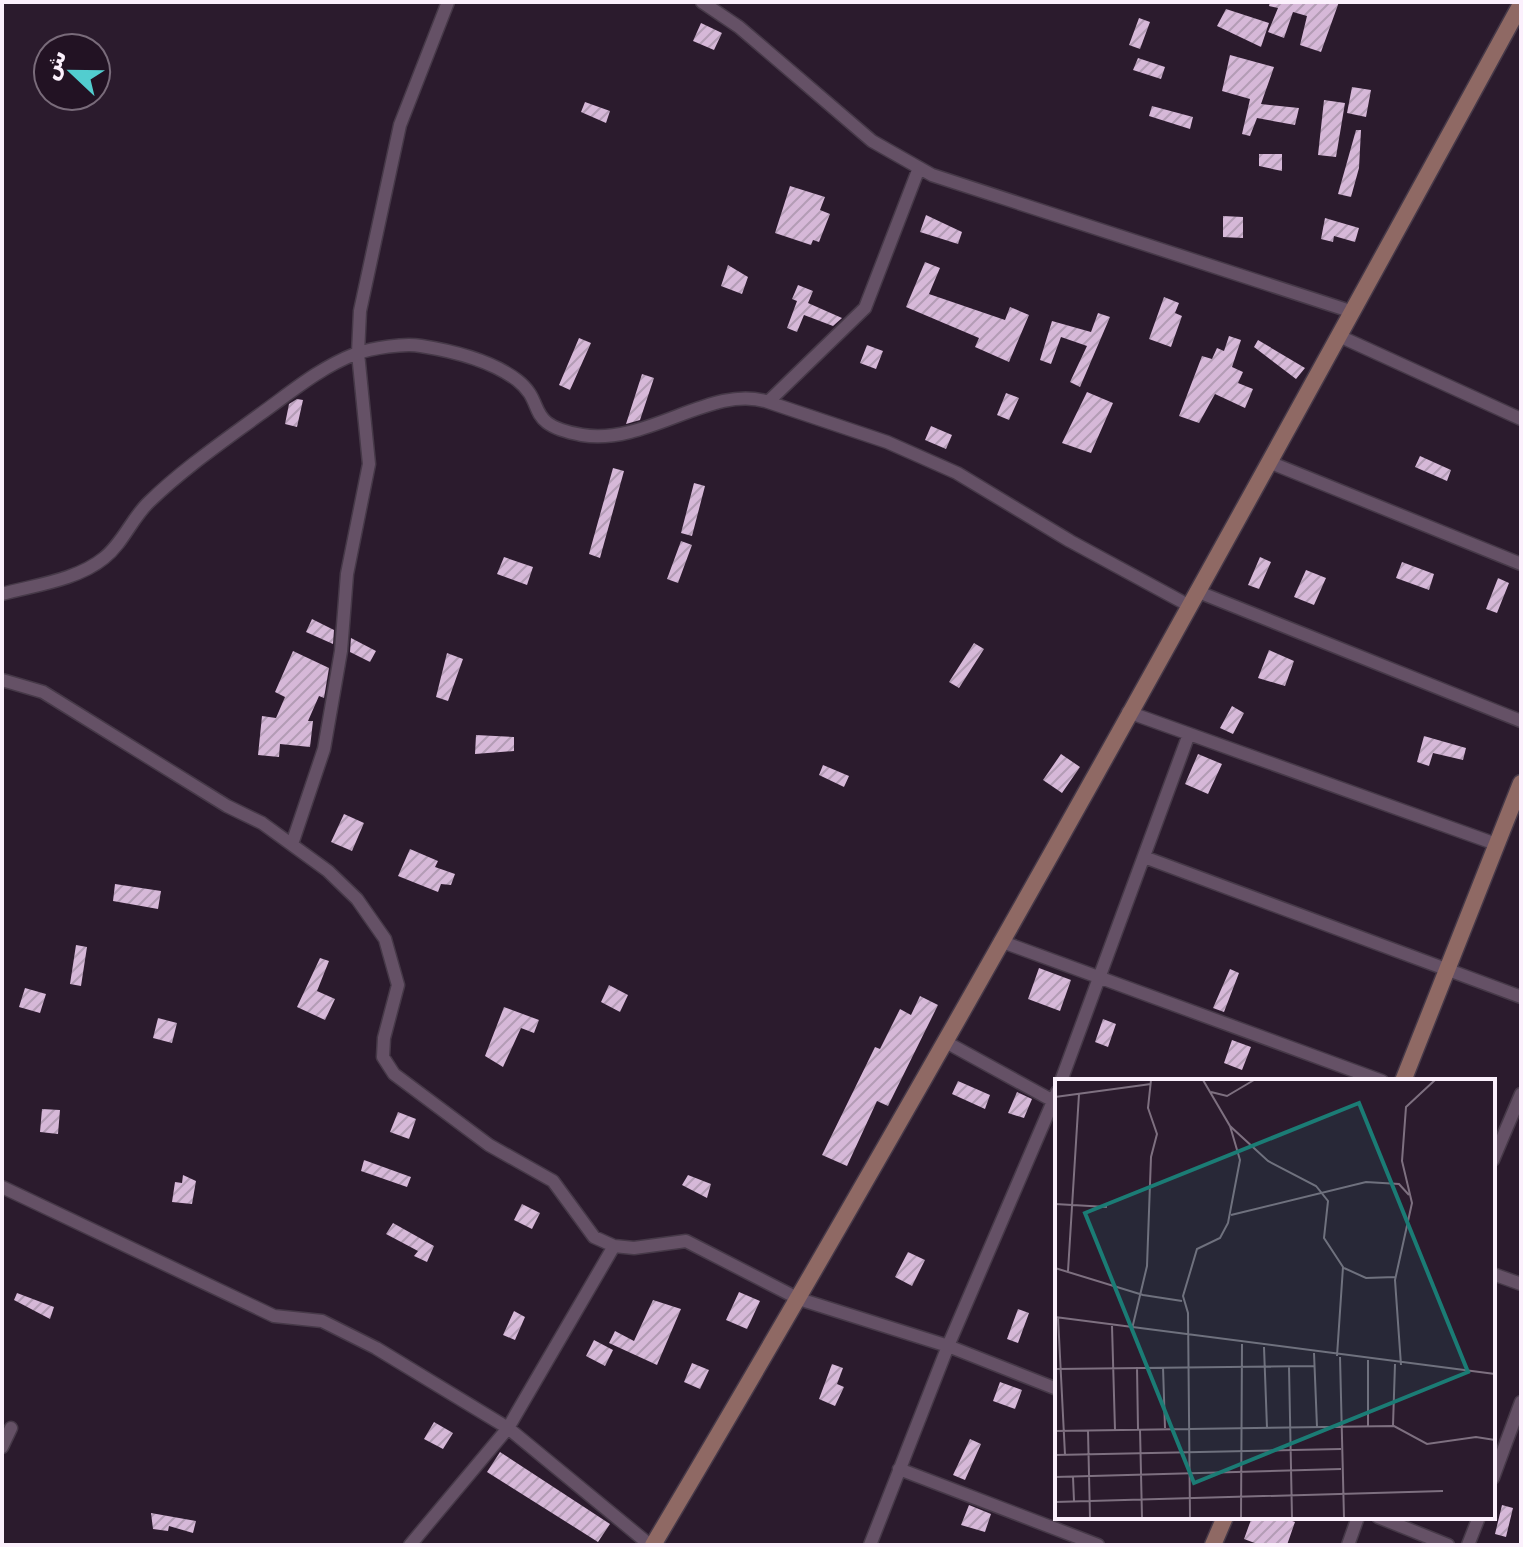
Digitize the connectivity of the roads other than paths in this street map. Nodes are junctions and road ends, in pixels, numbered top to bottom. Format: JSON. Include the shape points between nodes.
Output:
{"nodes":[{"id":1,"x":448,"y":2,"type":"edge"},
{"id":2,"x":702,"y":2,"type":"edge"},
{"id":3,"x":1521,"y":4,"type":"edge"},
{"id":4,"x":919,"y":168,"type":"junction"},
{"id":5,"x":1353,"y":312,"type":"junction"},
{"id":6,"x":1339,"y":336,"type":"junction"},
{"id":7,"x":358,"y":353,"type":"junction"},
{"id":8,"x":768,"y":402,"type":"junction"},
{"id":9,"x":1521,"y":419,"type":"edge"},
{"id":10,"x":1269,"y":462,"type":"junction"},
{"id":11,"x":1521,"y":564,"type":"edge"},
{"id":12,"x":2,"y":594,"type":"edge"},
{"id":13,"x":1192,"y":598,"type":"junction"},
{"id":14,"x":2,"y":680,"type":"edge"},
{"id":15,"x":1128,"y":712,"type":"junction"},
{"id":16,"x":1521,"y":721,"type":"edge"},
{"id":17,"x":1189,"y":734,"type":"junction"},
{"id":18,"x":1521,"y":783,"type":"edge"},
{"id":19,"x":292,"y":844,"type":"junction"},
{"id":20,"x":1496,"y":844,"type":"junction"},
{"id":21,"x":1144,"y":857,"type":"junction"},
{"id":22,"x":1000,"y":941,"type":"junction"},
{"id":23,"x":1446,"y":967,"type":"junction"},
{"id":24,"x":1099,"y":978,"type":"junction"},
{"id":25,"x":1521,"y":997,"type":"edge"},
{"id":26,"x":944,"y":1041,"type":"junction"},
{"id":27,"x":1062,"y":1079,"type":"edge"},
{"id":28,"x":1377,"y":1079,"type":"edge"},
{"id":29,"x":1404,"y":1079,"type":"edge"},
{"id":30,"x":1521,"y":1094,"type":"edge"},
{"id":31,"x":1055,"y":1098,"type":"edge"},
{"id":32,"x":1055,"y":1101,"type":"edge"},
{"id":33,"x":1495,"y":1155,"type":"edge"},
{"id":34,"x":2,"y":1187,"type":"edge"},
{"id":35,"x":614,"y":1246,"type":"junction"},
{"id":36,"x":1495,"y":1275,"type":"edge"},
{"id":37,"x":1521,"y":1284,"type":"edge"},
{"id":38,"x":799,"y":1299,"type":"junction"},
{"id":39,"x":948,"y":1346,"type":"junction"},
{"id":40,"x":1055,"y":1388,"type":"edge"},
{"id":41,"x":1521,"y":1402,"type":"edge"},
{"id":42,"x":11,"y":1428,"type":"dead end"},
{"id":43,"x":508,"y":1428,"type":"junction"},
{"id":44,"x":2,"y":1447,"type":"edge"},
{"id":45,"x":899,"y":1469,"type":"junction"},
{"id":46,"x":1495,"y":1473,"type":"edge"},
{"id":47,"x":1224,"y":1519,"type":"edge"},
{"id":48,"x":1357,"y":1519,"type":"edge"},
{"id":49,"x":1383,"y":1519,"type":"edge"},
{"id":50,"x":1478,"y":1519,"type":"edge"},
{"id":51,"x":410,"y":1545,"type":"edge"},
{"id":52,"x":651,"y":1545,"type":"edge"},
{"id":53,"x":870,"y":1545,"type":"edge"},
{"id":54,"x":1098,"y":1545,"type":"edge"},
{"id":55,"x":1213,"y":1545,"type":"edge"},
{"id":56,"x":1348,"y":1545,"type":"edge"},
{"id":57,"x":1448,"y":1545,"type":"edge"},
{"id":58,"x":1468,"y":1545,"type":"edge"}],
"edges":[{"from":1,"to":7,"type":"street","via":[[400,125],[360,311]]},
{"from":2,"to":4,"type":"street","via":[[739,27],[872,141]]},
{"from":3,"to":5,"type":"street"},
{"from":4,"to":5,"type":"street"},
{"from":4,"to":8,"type":"street","via":[[865,308]]},
{"from":5,"to":6,"type":"street"},
{"from":6,"to":9,"type":"street"},
{"from":6,"to":10,"type":"street"},
{"from":7,"to":8,"type":"street","via":[[418,345],[478,361],[520,382],[539,419],[586,436],[636,434],[749,395]]},
{"from":7,"to":12,"type":"street","via":[[319,372],[192,463],[147,504],[106,557],[85,571]]},
{"from":7,"to":19,"type":"street","via":[[369,464],[347,574],[341,651],[324,749]]},
{"from":8,"to":13,"type":"street","via":[[887,442],[957,473],[1070,541]]},
{"from":10,"to":11,"type":"street"},
{"from":10,"to":13,"type":"street"},
{"from":13,"to":15,"type":"street"},
{"from":13,"to":16,"type":"street"},
{"from":14,"to":19,"type":"street","via":[[56,699]]},
{"from":15,"to":17,"type":"street"},
{"from":15,"to":22,"type":"street"},
{"from":17,"to":20,"type":"street"},
{"from":17,"to":21,"type":"street"},
{"from":18,"to":20,"type":"street"},
{"from":19,"to":35,"type":"street","via":[[357,899],[385,939],[398,985],[383,1057],[394,1074],[489,1145],[553,1181],[594,1237]]},
{"from":20,"to":23,"type":"street"},
{"from":21,"to":23,"type":"street"},
{"from":21,"to":24,"type":"street"},
{"from":22,"to":24,"type":"street"},
{"from":22,"to":26,"type":"street"},
{"from":23,"to":25,"type":"street"},
{"from":23,"to":29,"type":"street"},
{"from":24,"to":27,"type":"street"},
{"from":24,"to":28,"type":"street"},
{"from":26,"to":31,"type":"street"},
{"from":26,"to":38,"type":"street"},
{"from":30,"to":33,"type":"street"},
{"from":32,"to":39,"type":"street"},
{"from":34,"to":43,"type":"street","via":[[274,1316],[322,1321]]},
{"from":35,"to":38,"type":"street","via":[[686,1241]]},
{"from":35,"to":43,"type":"street"},
{"from":36,"to":37,"type":"street"},
{"from":38,"to":39,"type":"street"},
{"from":38,"to":52,"type":"street"},
{"from":39,"to":40,"type":"street"},
{"from":39,"to":45,"type":"street"},
{"from":41,"to":46,"type":"street"},
{"from":42,"to":44,"type":"street"},
{"from":43,"to":51,"type":"street"},
{"from":43,"to":52,"type":"street"},
{"from":45,"to":53,"type":"street"},
{"from":45,"to":54,"type":"street"},
{"from":47,"to":55,"type":"street"},
{"from":48,"to":56,"type":"street"},
{"from":49,"to":57,"type":"street"},
{"from":50,"to":58,"type":"street"}]}
